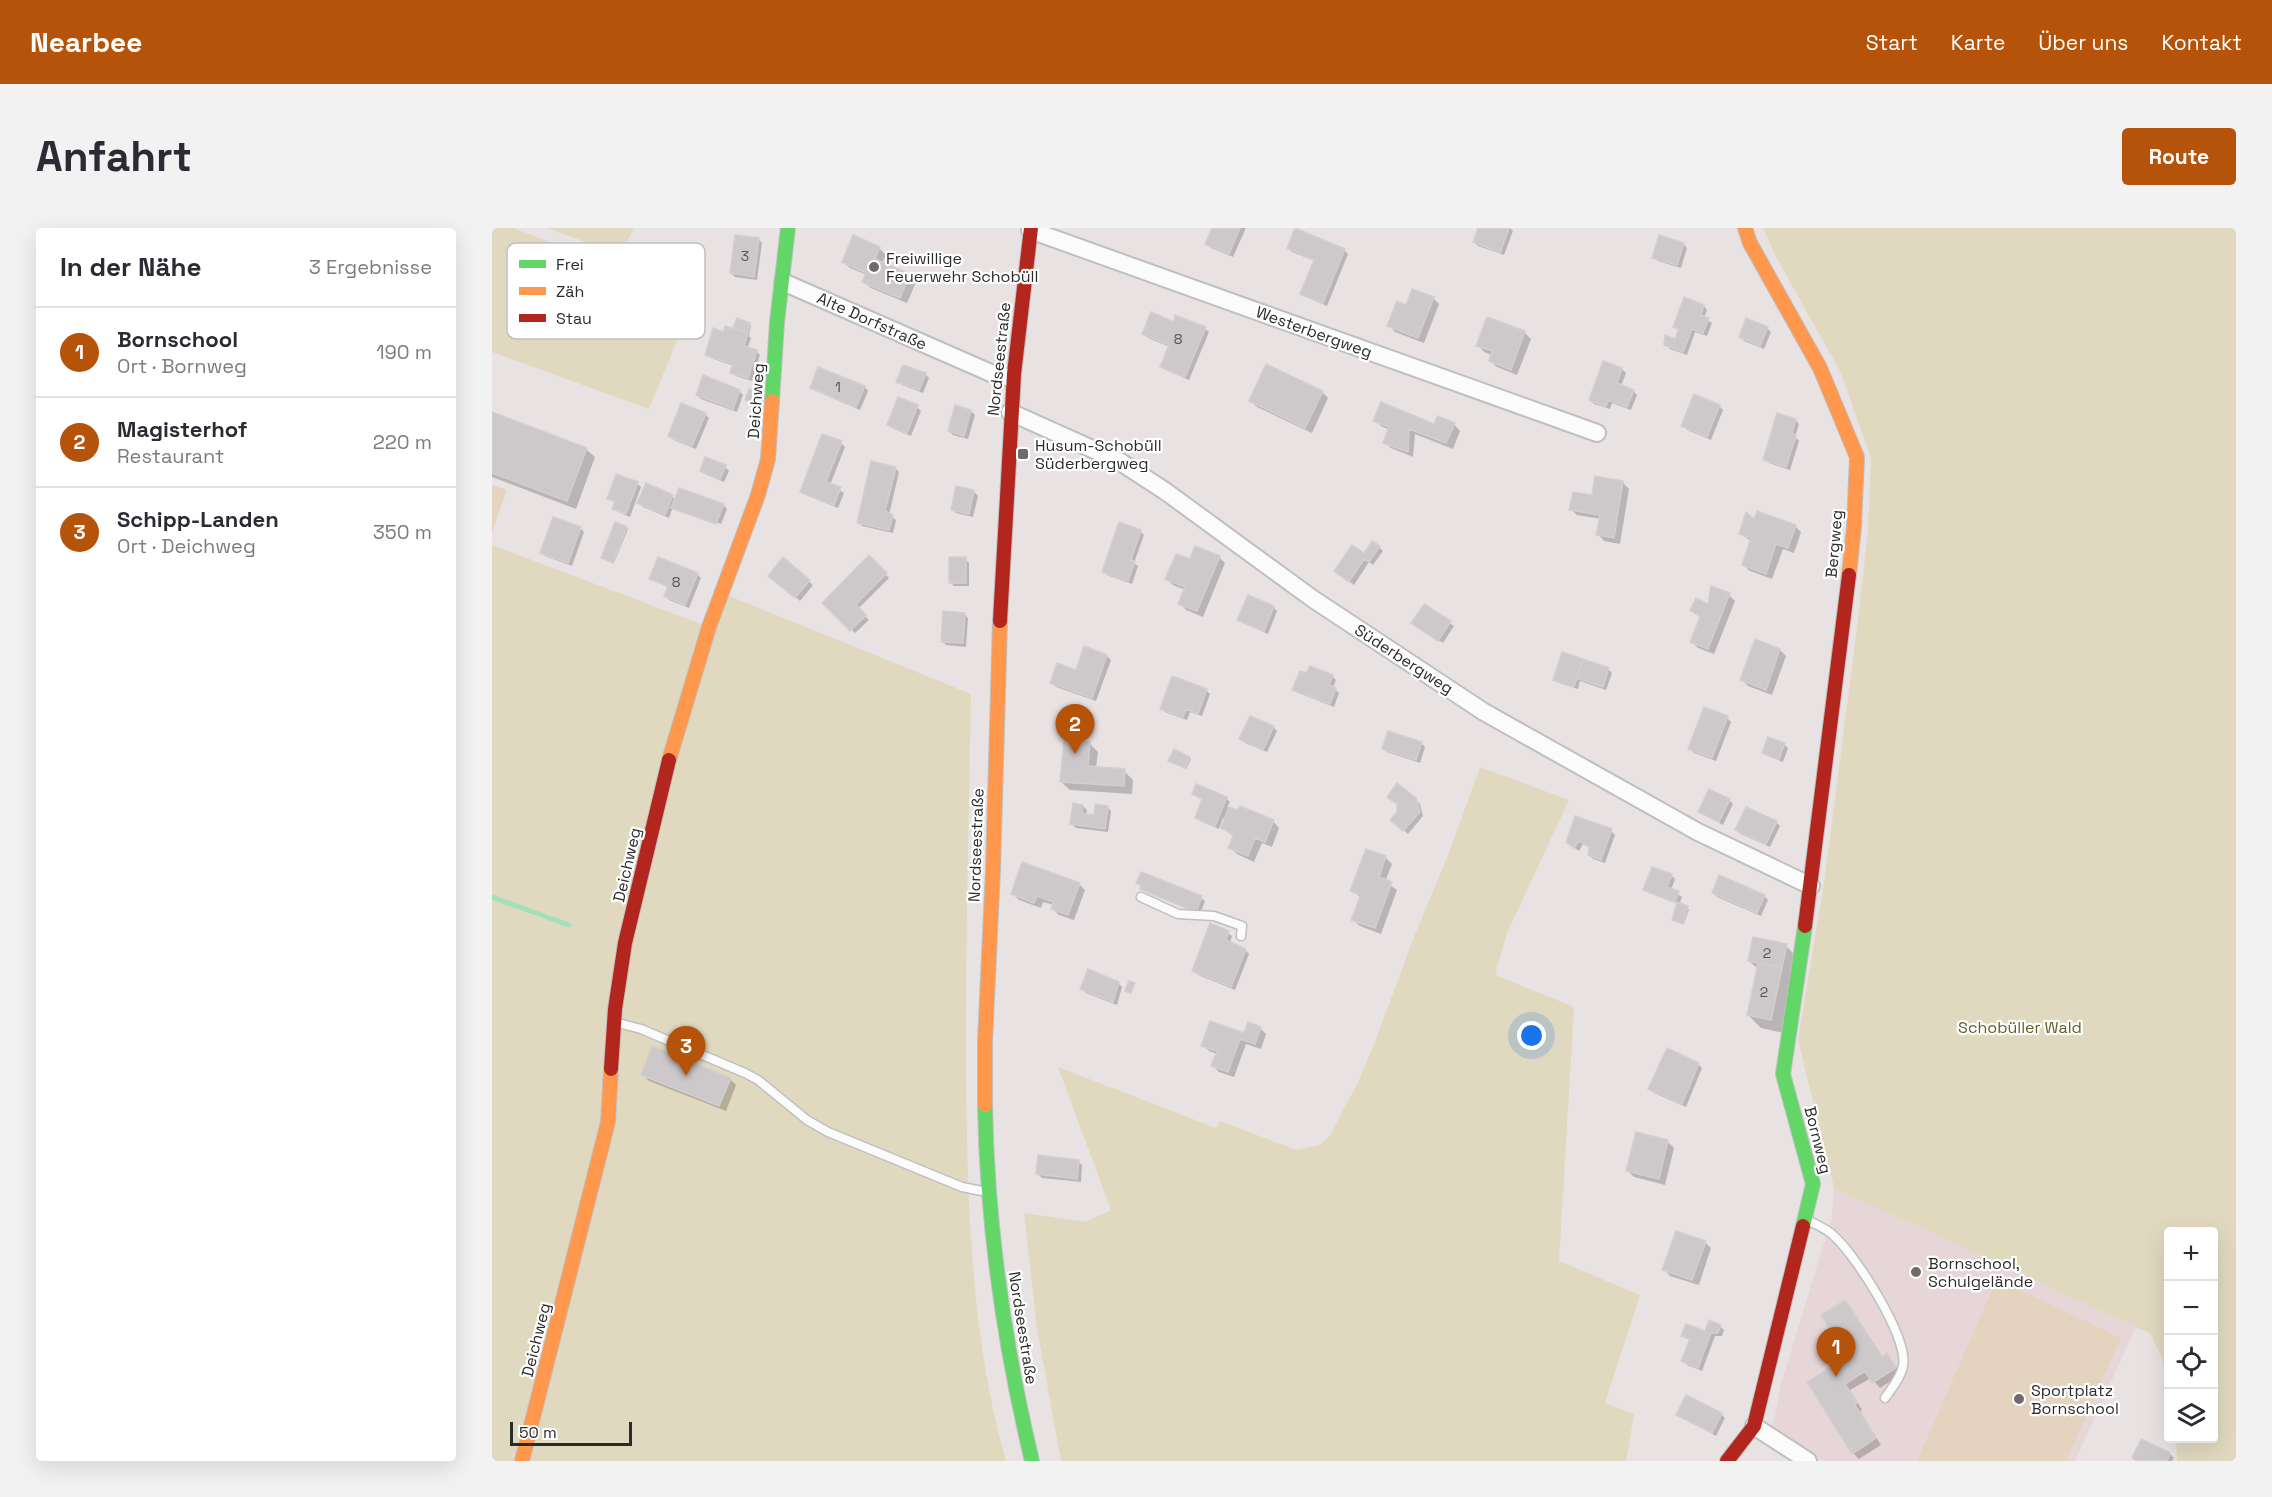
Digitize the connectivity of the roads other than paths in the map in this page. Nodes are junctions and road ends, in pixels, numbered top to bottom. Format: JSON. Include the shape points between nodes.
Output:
{"nodes":[{"id":1,"x":788,"y":228,"type":"edge"},
{"id":2,"x":1745,"y":228,"type":"edge"},
{"id":3,"x":1030,"y":229,"type":"edge"},
{"id":4,"x":783,"y":282,"type":"junction"},
{"id":5,"x":1012,"y":378,"type":"junction"},
{"id":6,"x":1010,"y":412,"type":"junction"},
{"id":7,"x":1597,"y":433,"type":"dead end"},
{"id":8,"x":1811,"y":886,"type":"junction"},
{"id":9,"x":1141,"y":897,"type":"dead end"},
{"id":10,"x":1241,"y":936,"type":"dead end"},
{"id":11,"x":614,"y":1022,"type":"junction"},
{"id":12,"x":989,"y":1192,"type":"junction"},
{"id":13,"x":1804,"y":1219,"type":"junction"},
{"id":14,"x":1886,"y":1398,"type":"dead end"},
{"id":15,"x":1754,"y":1426,"type":"junction"},
{"id":16,"x":522,"y":1461,"type":"edge"},
{"id":17,"x":1032,"y":1461,"type":"edge"},
{"id":18,"x":1727,"y":1461,"type":"edge"},
{"id":19,"x":1808,"y":1461,"type":"edge"}],
"edges":[{"from":1,"to":4,"type":"street"},
{"from":2,"to":8,"type":"street","name":"Bergweg","via":[[1820,368],[1857,457],[1852,538]]},
{"from":3,"to":5,"type":"street","name":"Nordseestraße"},
{"from":3,"to":7,"type":"street","name":"Westerbergweg"},
{"from":4,"to":5,"type":"street","name":"Alte Dorfstraße","via":[[993,374]]},
{"from":4,"to":11,"type":"street","name":"Deichweg","via":[[768,459],[709,627],[668,766],[625,943]]},
{"from":5,"to":6,"type":"street","name":"Nordseestraße"},
{"from":6,"to":8,"type":"street","name":"Süderbergweg","via":[[1128,467],[1313,599],[1484,712],[1698,832]]},
{"from":6,"to":12,"type":"street","name":"Nordseestraße","via":[[985,1019]]},
{"from":8,"to":13,"type":"street","name":"Bornweg","via":[[1783,1074],[1813,1184]]},
{"from":9,"to":10,"type":"lane","via":[[1178,914],[1214,916],[1242,926]]},
{"from":11,"to":12,"type":"lane","via":[[745,1073],[807,1120],[853,1144],[962,1187]]},
{"from":11,"to":16,"type":"street","name":"Deichweg","via":[[608,1122]]},
{"from":12,"to":17,"type":"street","name":"Nordseestraße","via":[[1011,1368]]},
{"from":13,"to":14,"type":"lane","via":[[1835,1236],[1852,1256],[1894,1329],[1904,1356],[1903,1367]]},
{"from":13,"to":15,"type":"street","name":"Bornweg"},
{"from":15,"to":18,"type":"street","name":"Bornweg"},
{"from":15,"to":19,"type":"street"}]}
